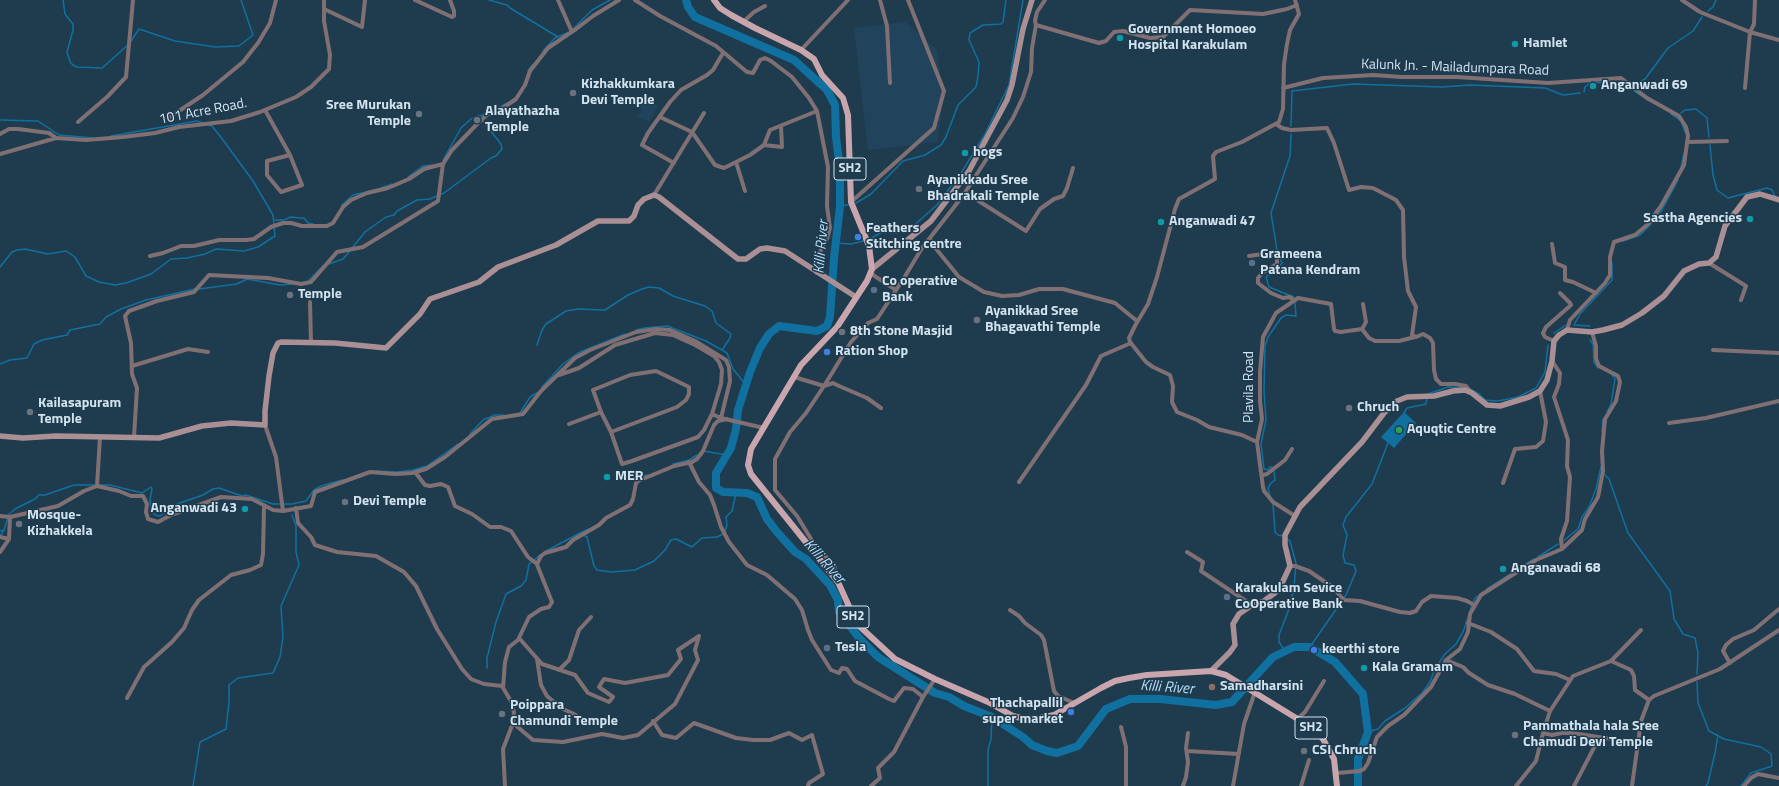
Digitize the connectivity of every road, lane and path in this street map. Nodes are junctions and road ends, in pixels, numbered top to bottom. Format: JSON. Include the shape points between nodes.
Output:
{"nodes":[{"id":1,"x":133,"y":0,"type":"edge"},
{"id":2,"x":276,"y":0,"type":"edge"},
{"id":3,"x":324,"y":0,"type":"edge"},
{"id":4,"x":365,"y":0,"type":"edge"},
{"id":5,"x":415,"y":0,"type":"edge"},
{"id":6,"x":450,"y":0,"type":"edge"},
{"id":7,"x":558,"y":0,"type":"edge"},
{"id":8,"x":619,"y":0,"type":"edge"},
{"id":9,"x":635,"y":0,"type":"edge"},
{"id":10,"x":714,"y":0,"type":"edge"},
{"id":11,"x":848,"y":0,"type":"edge"},
{"id":12,"x":880,"y":0,"type":"edge"},
{"id":13,"x":908,"y":0,"type":"edge"},
{"id":14,"x":1032,"y":0,"type":"edge"},
{"id":15,"x":1045,"y":0,"type":"edge"},
{"id":16,"x":1295,"y":0,"type":"edge"},
{"id":17,"x":1682,"y":0,"type":"edge"},
{"id":18,"x":1755,"y":0,"type":"edge"},
{"id":19,"x":1297,"y":5,"type":"junction"},
{"id":20,"x":765,"y":6,"type":"dead end"},
{"id":21,"x":324,"y":9,"type":"junction"},
{"id":22,"x":743,"y":22,"type":"junction"},
{"id":23,"x":1036,"y":25,"type":"junction"},
{"id":24,"x":572,"y":32,"type":"junction"},
{"id":25,"x":1750,"y":32,"type":"junction"},
{"id":26,"x":1779,"y":40,"type":"edge"},
{"id":27,"x":801,"y":50,"type":"junction"},
{"id":28,"x":723,"y":53,"type":"junction"},
{"id":29,"x":890,"y":83,"type":"dead end"},
{"id":30,"x":1283,"y":88,"type":"junction"},
{"id":31,"x":1745,"y":88,"type":"dead end"},
{"id":32,"x":265,"y":110,"type":"junction"},
{"id":33,"x":817,"y":111,"type":"junction"},
{"id":34,"x":704,"y":113,"type":"dead end"},
{"id":35,"x":170,"y":117,"type":"dead end"},
{"id":36,"x":660,"y":117,"type":"junction"},
{"id":37,"x":78,"y":122,"type":"dead end"},
{"id":38,"x":1276,"y":124,"type":"junction"},
{"id":39,"x":781,"y":126,"type":"junction"},
{"id":40,"x":692,"y":132,"type":"junction"},
{"id":41,"x":0,"y":134,"type":"edge"},
{"id":42,"x":55,"y":137,"type":"junction"},
{"id":43,"x":1727,"y":141,"type":"dead end"},
{"id":44,"x":1688,"y":142,"type":"junction"},
{"id":45,"x":764,"y":145,"type":"junction"},
{"id":46,"x":0,"y":154,"type":"edge"},
{"id":47,"x":290,"y":156,"type":"junction"},
{"id":48,"x":736,"y":162,"type":"junction"},
{"id":49,"x":674,"y":163,"type":"junction"},
{"id":50,"x":443,"y":164,"type":"junction"},
{"id":51,"x":1073,"y":168,"type":"dead end"},
{"id":52,"x":745,"y":191,"type":"dead end"},
{"id":53,"x":964,"y":194,"type":"junction"},
{"id":54,"x":654,"y":195,"type":"junction"},
{"id":55,"x":950,"y":197,"type":"junction"},
{"id":56,"x":1779,"y":200,"type":"edge"},
{"id":57,"x":851,"y":202,"type":"junction"},
{"id":58,"x":958,"y":202,"type":"junction"},
{"id":59,"x":930,"y":238,"type":"junction"},
{"id":60,"x":1552,"y":244,"type":"dead end"},
{"id":61,"x":150,"y":256,"type":"dead end"},
{"id":62,"x":1249,"y":256,"type":"dead end"},
{"id":63,"x":1709,"y":263,"type":"junction"},
{"id":64,"x":871,"y":271,"type":"junction"},
{"id":65,"x":817,"y":273,"type":"junction"},
{"id":66,"x":896,"y":290,"type":"junction"},
{"id":67,"x":1560,"y":293,"type":"dead end"},
{"id":68,"x":1596,"y":293,"type":"junction"},
{"id":69,"x":856,"y":297,"type":"junction"},
{"id":70,"x":1293,"y":300,"type":"junction"},
{"id":71,"x":1741,"y":300,"type":"dead end"},
{"id":72,"x":310,"y":302,"type":"dead end"},
{"id":73,"x":1363,"y":304,"type":"dead end"},
{"id":74,"x":1137,"y":321,"type":"junction"},
{"id":75,"x":1362,"y":329,"type":"junction"},
{"id":76,"x":1567,"y":330,"type":"junction"},
{"id":77,"x":1592,"y":332,"type":"junction"},
{"id":78,"x":1416,"y":337,"type":"junction"},
{"id":79,"x":1554,"y":341,"type":"junction"},
{"id":80,"x":312,"y":343,"type":"junction"},
{"id":81,"x":1131,"y":343,"type":"junction"},
{"id":82,"x":1713,"y":350,"type":"dead end"},
{"id":83,"x":208,"y":352,"type":"dead end"},
{"id":84,"x":1779,"y":353,"type":"edge"},
{"id":85,"x":1552,"y":361,"type":"junction"},
{"id":86,"x":132,"y":366,"type":"junction"},
{"id":87,"x":557,"y":376,"type":"junction"},
{"id":88,"x":794,"y":377,"type":"junction"},
{"id":89,"x":824,"y":386,"type":"junction"},
{"id":90,"x":1540,"y":391,"type":"junction"},
{"id":91,"x":1472,"y":393,"type":"junction"},
{"id":92,"x":1779,"y":401,"type":"edge"},
{"id":93,"x":881,"y":408,"type":"dead end"},
{"id":94,"x":601,"y":412,"type":"junction"},
{"id":95,"x":712,"y":414,"type":"junction"},
{"id":96,"x":721,"y":418,"type":"junction"},
{"id":97,"x":729,"y":419,"type":"junction"},
{"id":98,"x":1669,"y":423,"type":"dead end"},
{"id":99,"x":568,"y":424,"type":"dead end"},
{"id":100,"x":265,"y":425,"type":"junction"},
{"id":101,"x":764,"y":428,"type":"junction"},
{"id":102,"x":611,"y":432,"type":"junction"},
{"id":103,"x":0,"y":436,"type":"edge"},
{"id":104,"x":100,"y":437,"type":"junction"},
{"id":105,"x":134,"y":437,"type":"junction"},
{"id":106,"x":1258,"y":442,"type":"junction"},
{"id":107,"x":1292,"y":449,"type":"dead end"},
{"id":108,"x":689,"y":462,"type":"junction"},
{"id":109,"x":415,"y":472,"type":"junction"},
{"id":110,"x":1263,"y":475,"type":"junction"},
{"id":111,"x":1019,"y":482,"type":"dead end"},
{"id":112,"x":1503,"y":483,"type":"dead end"},
{"id":113,"x":98,"y":485,"type":"junction"},
{"id":114,"x":264,"y":506,"type":"junction"},
{"id":115,"x":296,"y":508,"type":"junction"},
{"id":116,"x":283,"y":512,"type":"junction"},
{"id":117,"x":0,"y":516,"type":"edge"},
{"id":118,"x":1295,"y":516,"type":"junction"},
{"id":119,"x":10,"y":517,"type":"junction"},
{"id":120,"x":0,"y":537,"type":"edge"},
{"id":121,"x":9,"y":539,"type":"junction"},
{"id":122,"x":1562,"y":549,"type":"junction"},
{"id":123,"x":0,"y":552,"type":"edge"},
{"id":124,"x":1187,"y":552,"type":"dead end"},
{"id":125,"x":537,"y":564,"type":"junction"},
{"id":126,"x":1290,"y":566,"type":"junction"},
{"id":127,"x":833,"y":577,"type":"junction"},
{"id":128,"x":1473,"y":604,"type":"junction"},
{"id":129,"x":1252,"y":605,"type":"junction"},
{"id":130,"x":1779,"y":609,"type":"edge"},
{"id":131,"x":1010,"y":610,"type":"dead end"},
{"id":132,"x":591,"y":617,"type":"dead end"},
{"id":133,"x":1468,"y":623,"type":"junction"},
{"id":134,"x":1641,"y":630,"type":"dead end"},
{"id":135,"x":1779,"y":630,"type":"edge"},
{"id":136,"x":519,"y":638,"type":"junction"},
{"id":137,"x":537,"y":658,"type":"junction"},
{"id":138,"x":1446,"y":660,"type":"junction"},
{"id":139,"x":1611,"y":661,"type":"junction"},
{"id":140,"x":1730,"y":663,"type":"junction"},
{"id":141,"x":560,"y":670,"type":"junction"},
{"id":142,"x":1211,"y":672,"type":"junction"},
{"id":143,"x":936,"y":679,"type":"junction"},
{"id":144,"x":1570,"y":680,"type":"junction"},
{"id":145,"x":1324,"y":681,"type":"dead end"},
{"id":146,"x":503,"y":688,"type":"junction"},
{"id":147,"x":1255,"y":692,"type":"junction"},
{"id":148,"x":923,"y":697,"type":"junction"},
{"id":149,"x":128,"y":698,"type":"dead end"},
{"id":150,"x":1649,"y":700,"type":"junction"},
{"id":151,"x":1074,"y":703,"type":"junction"},
{"id":152,"x":1550,"y":711,"type":"junction"},
{"id":153,"x":576,"y":715,"type":"dead end"},
{"id":154,"x":1297,"y":718,"type":"junction"},
{"id":155,"x":653,"y":722,"type":"junction"},
{"id":156,"x":514,"y":723,"type":"junction"},
{"id":157,"x":1121,"y":727,"type":"dead end"},
{"id":158,"x":1543,"y":733,"type":"junction"},
{"id":159,"x":1188,"y":734,"type":"dead end"},
{"id":160,"x":1599,"y":738,"type":"junction"},
{"id":161,"x":1638,"y":743,"type":"junction"},
{"id":162,"x":1187,"y":751,"type":"junction"},
{"id":163,"x":1239,"y":754,"type":"junction"},
{"id":164,"x":1309,"y":760,"type":"dead end"},
{"id":165,"x":1337,"y":773,"type":"junction"},
{"id":166,"x":1779,"y":778,"type":"edge"},
{"id":167,"x":505,"y":786,"type":"edge"},
{"id":168,"x":808,"y":786,"type":"edge"},
{"id":169,"x":871,"y":786,"type":"edge"},
{"id":170,"x":1126,"y":786,"type":"edge"},
{"id":171,"x":1182,"y":786,"type":"edge"},
{"id":172,"x":1233,"y":786,"type":"edge"},
{"id":173,"x":1301,"y":786,"type":"edge"},
{"id":174,"x":1337,"y":786,"type":"edge"},
{"id":175,"x":1516,"y":786,"type":"edge"},
{"id":176,"x":1574,"y":786,"type":"edge"},
{"id":177,"x":1632,"y":786,"type":"edge"},
{"id":178,"x":1744,"y":786,"type":"edge"}],
"edges":[{"from":1,"to":37,"type":"street","via":[[126,77]]},
{"from":2,"to":35,"type":"street","via":[[270,23],[243,62],[199,98]]},
{"from":3,"to":21,"type":"street","name":"101 Acre Road."},
{"from":4,"to":21,"type":"street","via":[[362,27]]},
{"from":5,"to":6,"type":"street","via":[[452,17],[454,11]]},
{"from":7,"to":24,"type":"street"},
{"from":8,"to":24,"type":"street"},
{"from":9,"to":28,"type":"street","via":[[709,42]]},
{"from":10,"to":22,"type":"main road","number":"SH2","via":[[720,8]]},
{"from":11,"to":27,"type":"street"},
{"from":12,"to":29,"type":"street","via":[[888,26]]},
{"from":13,"to":57,"type":"street","via":[[944,91],[934,128]]},
{"from":14,"to":55,"type":"main road","via":[[1007,100],[969,170]]},
{"from":15,"to":23,"type":"street","via":[[1036,15]]},
{"from":16,"to":19,"type":"street"},
{"from":17,"to":25,"type":"street","via":[[1700,12]]},
{"from":18,"to":25,"type":"street","via":[[1754,24]]},
{"from":19,"to":23,"type":"street","via":[[1263,14],[1190,10],[1163,37],[1150,38],[1123,31],[1114,32],[1106,41],[1099,43]]},
{"from":19,"to":30,"type":"street","via":[[1299,14],[1290,30]]},
{"from":20,"to":22,"type":"street"},
{"from":21,"to":32,"type":"street","name":"101 Acre Road.","via":[[330,56],[327,72],[296,97]]},
{"from":22,"to":27,"type":"main road","number":"SH2"},
{"from":23,"to":53,"type":"street","via":[[1031,72],[1023,97],[1014,118]]},
{"from":24,"to":50,"type":"street","via":[[544,52],[530,71],[526,85],[516,99],[500,110],[488,114],[452,150]]},
{"from":25,"to":26,"type":"street"},
{"from":25,"to":31,"type":"street"},
{"from":27,"to":57,"type":"main road","number":"SH2","via":[[814,59],[822,75],[843,98],[848,116]]},
{"from":28,"to":33,"type":"street","via":[[750,73],[753,73],[760,60],[771,60],[792,77]]},
{"from":28,"to":36,"type":"street","via":[[713,70],[681,90]]},
{"from":30,"to":38,"type":"street","via":[[1283,109]]},
{"from":30,"to":44,"type":"street","name":"Kalunk Jn. - Mailadumpara Road","via":[[1323,78],[1374,75],[1548,83],[1621,78],[1647,98],[1679,116],[1686,127]]},
{"from":32,"to":42,"type":"street","name":"101 Acre Road.","via":[[240,119],[146,134],[93,140]]},
{"from":32,"to":47,"type":"street"},
{"from":33,"to":39,"type":"street"},
{"from":33,"to":65,"type":"street","via":[[828,167],[827,206],[830,228],[828,239],[821,249]]},
{"from":34,"to":40,"type":"street"},
{"from":36,"to":40,"type":"street"},
{"from":36,"to":49,"type":"street","via":[[642,145]]},
{"from":38,"to":74,"type":"street","via":[[1216,152],[1213,156],[1215,179],[1179,199],[1156,282],[1148,304]]},
{"from":38,"to":78,"type":"street","via":[[1291,130],[1327,128],[1349,190],[1373,188],[1396,200],[1402,210],[1408,291],[1416,307],[1412,335]]},
{"from":39,"to":45,"type":"street","via":[[770,130]]},
{"from":39,"to":45,"type":"street","via":[[782,147]]},
{"from":40,"to":48,"type":"street","via":[[715,165],[724,168]]},
{"from":40,"to":49,"type":"street"},
{"from":41,"to":42,"type":"street","via":[[9,129],[18,129],[49,133]]},
{"from":42,"to":46,"type":"street","name":"101 Acre Road."},
{"from":43,"to":44,"type":"street"},
{"from":44,"to":68,"type":"street","via":[[1684,165],[1647,225],[1635,235],[1614,242],[1610,256],[1610,275]]},
{"from":45,"to":48,"type":"street"},
{"from":47,"to":47,"type":"street","via":[[302,186],[281,192],[267,175],[267,161]]},
{"from":48,"to":52,"type":"street"},
{"from":49,"to":54,"type":"street"},
{"from":50,"to":61,"type":"street","via":[[424,169],[388,188],[351,200],[333,223],[327,226],[302,226],[291,223],[275,226],[254,239],[219,240],[182,246]]},
{"from":50,"to":86,"type":"street","via":[[438,201],[363,246],[337,252],[311,282],[301,284],[268,278],[209,274],[194,292],[128,311],[125,316],[131,343]]},
{"from":51,"to":53,"type":"street","via":[[1063,196],[1040,209],[1026,231]]},
{"from":53,"to":58,"type":"street"},
{"from":54,"to":65,"type":"main road","via":[[738,259],[746,259],[760,249],[773,248],[795,257]]},
{"from":54,"to":80,"type":"main road","via":[[644,198],[629,222],[598,221],[556,245],[498,267],[479,282],[430,299],[420,314],[386,348]]},
{"from":55,"to":58,"type":"street"},
{"from":55,"to":64,"type":"main road","via":[[931,221]]},
{"from":56,"to":63,"type":"main road","via":[[1760,194],[1747,197],[1725,226],[1716,257]]},
{"from":57,"to":64,"type":"main road","number":"SH2","via":[[869,246]]},
{"from":58,"to":59,"type":"street"},
{"from":59,"to":66,"type":"street"},
{"from":59,"to":74,"type":"street","via":[[959,277],[984,292],[1002,296],[1019,295],[1039,289],[1063,289],[1114,303]]},
{"from":60,"to":68,"type":"street","via":[[1555,263],[1566,268],[1565,280]]},
{"from":62,"to":70,"type":"street","via":[[1270,253],[1277,257],[1277,264],[1262,273],[1258,283],[1271,293]]},
{"from":63,"to":71,"type":"street","via":[[1746,286]]},
{"from":63,"to":77,"type":"main road","via":[[1699,264],[1684,271],[1664,296],[1622,325]]},
{"from":64,"to":66,"type":"street"},
{"from":64,"to":69,"type":"main road","number":"SH2"},
{"from":65,"to":69,"type":"main road"},
{"from":66,"to":89,"type":"street","via":[[877,319],[868,323],[851,342]]},
{"from":67,"to":79,"type":"street","via":[[1571,305],[1546,327],[1543,333],[1545,337]]},
{"from":68,"to":76,"type":"street","via":[[1570,320]]},
{"from":69,"to":88,"type":"main road","number":"SH2","via":[[837,327],[801,365]]},
{"from":70,"to":75,"type":"street","via":[[1298,298],[1331,304],[1335,331]]},
{"from":70,"to":106,"type":"street","name":"Plavila Road","via":[[1276,313],[1261,343],[1262,419]]},
{"from":72,"to":80,"type":"street"},
{"from":73,"to":75,"type":"street","via":[[1366,322]]},
{"from":74,"to":81,"type":"street","via":[[1130,336]]},
{"from":75,"to":78,"type":"street","via":[[1375,341],[1399,341]]},
{"from":76,"to":77,"type":"main road"},
{"from":76,"to":79,"type":"main road"},
{"from":77,"to":122,"type":"street","via":[[1599,366],[1618,376],[1620,382],[1616,401],[1605,419],[1603,471],[1598,497],[1585,519],[1582,530]]},
{"from":78,"to":91,"type":"street","via":[[1423,334],[1433,343],[1434,370],[1436,379],[1441,384],[1466,386]]},
{"from":79,"to":85,"type":"main road"},
{"from":80,"to":100,"type":"main road","via":[[281,342],[275,346],[269,376]]},
{"from":81,"to":106,"type":"street","via":[[1149,364],[1170,375],[1173,386],[1172,402],[1177,412],[1209,427],[1242,435]]},
{"from":81,"to":111,"type":"street","via":[[1101,356],[1086,384]]},
{"from":82,"to":84,"type":"street"},
{"from":83,"to":86,"type":"street","via":[[188,349]]},
{"from":85,"to":90,"type":"main road","via":[[1547,380]]},
{"from":85,"to":122,"type":"street","via":[[1560,373],[1554,399],[1568,440],[1567,466],[1570,477],[1567,521],[1561,539]]},
{"from":86,"to":105,"type":"street","via":[[137,388]]},
{"from":87,"to":95,"type":"street","via":[[580,368],[615,345],[630,339],[656,333],[672,335],[695,345],[714,356],[719,362],[722,370],[721,384]]},
{"from":87,"to":96,"type":"street","via":[[575,358],[590,350],[636,332],[670,330],[695,341],[726,360],[730,381]]},
{"from":87,"to":109,"type":"street","via":[[523,414],[492,419],[445,457],[426,469]]},
{"from":88,"to":89,"type":"street"},
{"from":88,"to":101,"type":"main road","number":"SH2"},
{"from":89,"to":93,"type":"street","via":[[833,383],[867,398]]},
{"from":89,"to":127,"type":"street","via":[[786,439],[775,459],[774,474],[775,490],[797,516],[816,547],[835,566]]},
{"from":90,"to":91,"type":"main road","via":[[1530,397],[1500,406],[1487,405]]},
{"from":90,"to":112,"type":"street","via":[[1546,422],[1543,441],[1536,447],[1515,449]]},
{"from":91,"to":118,"type":"main road","via":[[1453,390],[1442,395],[1407,397],[1397,401],[1300,507]]},
{"from":92,"to":98,"type":"street","via":[[1706,418]]},
{"from":94,"to":99,"type":"street"},
{"from":94,"to":102,"type":"street"},
{"from":94,"to":102,"type":"street","via":[[593,390],[630,375],[656,371],[689,388],[686,400],[677,407]]},
{"from":95,"to":96,"type":"street"},
{"from":95,"to":102,"type":"street","via":[[698,437],[622,464]]},
{"from":96,"to":97,"type":"street"},
{"from":97,"to":101,"type":"street"},
{"from":97,"to":108,"type":"street","via":[[718,421],[714,425],[700,456]]},
{"from":100,"to":105,"type":"main road","via":[[231,423],[202,426],[159,438]]},
{"from":100,"to":116,"type":"street","via":[[276,457]]},
{"from":101,"to":127,"type":"main road","number":"SH2","via":[[751,449],[748,465],[751,474]]},
{"from":103,"to":104,"type":"main road"},
{"from":104,"to":105,"type":"main road"},
{"from":104,"to":113,"type":"street"},
{"from":106,"to":110,"type":"street"},
{"from":107,"to":110,"type":"street","via":[[1285,460]]},
{"from":108,"to":125,"type":"street","via":[[638,481],[630,505],[606,518],[566,547],[545,553]]},
{"from":108,"to":148,"type":"street","via":[[699,482],[710,495],[729,542],[747,565],[767,575],[795,599],[802,610],[812,640],[831,670],[839,673],[842,668],[846,669],[855,682],[894,701],[904,688],[913,689]]},
{"from":109,"to":115,"type":"street","via":[[370,472],[315,492],[311,506]]},
{"from":109,"to":125,"type":"street","via":[[425,485],[441,484],[448,487],[455,506],[490,527],[511,531],[528,557]]},
{"from":110,"to":118,"type":"street","via":[[1264,491],[1272,502]]},
{"from":113,"to":114,"type":"street","via":[[131,496],[143,496],[147,504],[148,519],[158,522],[221,497],[252,499]]},
{"from":113,"to":119,"type":"street","via":[[84,490],[58,506]]},
{"from":114,"to":116,"type":"street"},
{"from":114,"to":149,"type":"street","via":[[264,554],[261,565],[231,575],[199,600],[184,628],[144,667]]},
{"from":115,"to":116,"type":"street"},
{"from":115,"to":146,"type":"street","via":[[298,523],[315,545],[337,552],[376,556],[404,572],[416,586],[437,629],[471,680]]},
{"from":117,"to":119,"type":"street"},
{"from":118,"to":126,"type":"main road","via":[[1285,538]]},
{"from":119,"to":121,"type":"street"},
{"from":120,"to":121,"type":"street"},
{"from":121,"to":123,"type":"street"},
{"from":122,"to":128,"type":"street","via":[[1536,560],[1481,595]]},
{"from":124,"to":129,"type":"street","via":[[1203,562],[1201,571]]},
{"from":125,"to":136,"type":"street","via":[[552,602],[529,618]]},
{"from":126,"to":128,"type":"street","via":[[1309,571],[1331,586],[1342,599],[1360,601],[1392,611],[1416,611],[1422,602],[1431,596],[1457,598]]},
{"from":126,"to":129,"type":"main road","via":[[1276,592],[1264,601]]},
{"from":127,"to":143,"type":"main road","number":"SH2","via":[[838,582],[857,624],[895,659]]},
{"from":128,"to":133,"type":"street"},
{"from":129,"to":142,"type":"main road","via":[[1239,614],[1233,624],[1234,645]]},
{"from":130,"to":140,"type":"street","via":[[1754,630],[1726,645],[1723,651]]},
{"from":131,"to":151,"type":"street","via":[[1041,634],[1054,691],[1058,696]]},
{"from":132,"to":141,"type":"street","via":[[579,630],[569,660]]},
{"from":133,"to":138,"type":"street","via":[[1468,632],[1460,648]]},
{"from":133,"to":144,"type":"street","via":[[1491,632],[1517,649],[1534,671],[1556,674]]},
{"from":134,"to":139,"type":"street"},
{"from":135,"to":140,"type":"street"},
{"from":136,"to":137,"type":"street"},
{"from":136,"to":146,"type":"street","via":[[511,644],[506,654]]},
{"from":137,"to":141,"type":"street","via":[[542,664]]},
{"from":137,"to":153,"type":"street","via":[[541,685],[546,696],[561,708]]},
{"from":138,"to":152,"type":"street","via":[[1463,667],[1488,685],[1515,694]]},
{"from":138,"to":165,"type":"street","via":[[1431,687],[1404,715],[1376,737],[1368,763],[1360,772]]},
{"from":139,"to":144,"type":"street","via":[[1577,674]]},
{"from":139,"to":150,"type":"street","via":[[1631,670],[1635,690]]},
{"from":140,"to":150,"type":"street"},
{"from":141,"to":155,"type":"street","via":[[575,675],[588,692],[610,702],[613,697],[600,687],[604,679],[625,684],[668,675],[681,659],[678,650],[699,636],[695,650],[698,660],[676,704]]},
{"from":142,"to":147,"type":"main road","number":"SH2","via":[[1226,675]]},
{"from":142,"to":151,"type":"main road","number":"SH2","via":[[1147,675],[1115,681]]},
{"from":143,"to":148,"type":"street"},
{"from":143,"to":151,"type":"main road","number":"SH2","via":[[1022,718],[1035,719],[1054,715]]},
{"from":144,"to":152,"type":"street"},
{"from":145,"to":154,"type":"street","via":[[1305,712]]},
{"from":146,"to":156,"type":"street","via":[[512,703]]},
{"from":147,"to":154,"type":"main road","number":"SH2"},
{"from":147,"to":163,"type":"street","via":[[1244,724]]},
{"from":148,"to":169,"type":"street","via":[[894,752],[878,768],[880,778]]},
{"from":150,"to":161,"type":"street","via":[[1641,721]]},
{"from":152,"to":158,"type":"street"},
{"from":154,"to":165,"type":"main road","number":"SH2","via":[[1314,729],[1323,739],[1334,759]]},
{"from":155,"to":156,"type":"street","via":[[638,734],[623,738],[602,734],[563,742],[533,740]]},
{"from":155,"to":168,"type":"street","via":[[662,735],[676,738],[694,723],[736,738],[753,740],[770,740],[789,733],[802,740],[812,735],[823,774]]},
{"from":156,"to":167,"type":"street","via":[[503,749]]},
{"from":157,"to":170,"type":"street","via":[[1126,747]]},
{"from":158,"to":160,"type":"street","via":[[1552,735],[1562,732]]},
{"from":158,"to":175,"type":"street","via":[[1536,761]]},
{"from":159,"to":162,"type":"street"},
{"from":160,"to":161,"type":"street"},
{"from":160,"to":176,"type":"street"},
{"from":161,"to":177,"type":"street"},
{"from":162,"to":163,"type":"street"},
{"from":162,"to":171,"type":"street","via":[[1186,777]]},
{"from":163,"to":172,"type":"street"},
{"from":164,"to":173,"type":"street"},
{"from":165,"to":174,"type":"main road","number":"SH2"},
{"from":166,"to":178,"type":"street","via":[[1758,774],[1750,778]]}]}
